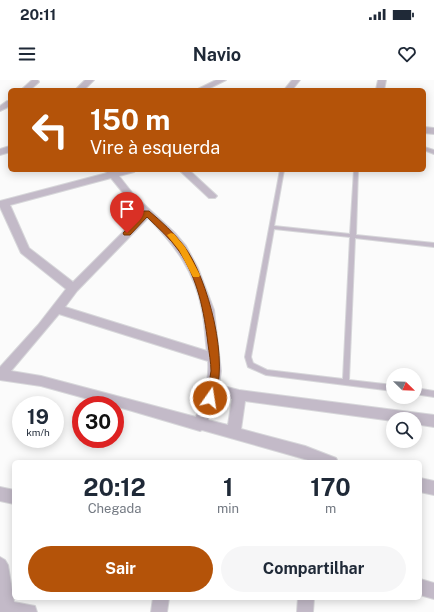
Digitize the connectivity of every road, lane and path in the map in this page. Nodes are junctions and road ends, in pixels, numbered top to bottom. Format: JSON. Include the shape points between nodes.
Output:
{"nodes":[{"id":1,"x":90,"y":80,"type":"edge"},
{"id":2,"x":222,"y":80,"type":"edge"},
{"id":3,"x":296,"y":80,"type":"edge"},
{"id":4,"x":35,"y":81,"type":"edge"},
{"id":5,"x":27,"y":88,"type":"edge"},
{"id":6,"x":81,"y":88,"type":"edge"},
{"id":7,"x":204,"y":88,"type":"edge"},
{"id":8,"x":290,"y":88,"type":"edge"},
{"id":9,"x":111,"y":172,"type":"edge"},
{"id":10,"x":186,"y":172,"type":"edge"},
{"id":11,"x":282,"y":172,"type":"edge"},
{"id":12,"x":356,"y":172,"type":"edge"},
{"id":13,"x":212,"y":196,"type":"dead end"},
{"id":14,"x":2,"y":203,"type":"edge"},
{"id":15,"x":147,"y":213,"type":"junction"},
{"id":16,"x":272,"y":227,"type":"junction"},
{"id":17,"x":353,"y":236,"type":"junction"},
{"id":18,"x":434,"y":245,"type":"edge"},
{"id":19,"x":72,"y":288,"type":"junction"},
{"id":20,"x":57,"y":309,"type":"junction"},
{"id":21,"x":214,"y":358,"type":"junction"},
{"id":22,"x":0,"y":374,"type":"edge"},
{"id":23,"x":346,"y":382,"type":"junction"},
{"id":24,"x":386,"y":387,"type":"edge"},
{"id":25,"x":212,"y":389,"type":"junction"},
{"id":26,"x":422,"y":392,"type":"edge"},
{"id":27,"x":434,"y":394,"type":"edge"},
{"id":28,"x":240,"y":395,"type":"junction"},
{"id":29,"x":434,"y":421,"type":"edge"},
{"id":30,"x":200,"y":425,"type":"junction"},
{"id":31,"x":234,"y":433,"type":"junction"},
{"id":32,"x":327,"y":460,"type":"edge"},
{"id":33,"x":422,"y":485,"type":"edge"},
{"id":34,"x":434,"y":488,"type":"edge"},
{"id":35,"x":0,"y":494,"type":"edge"},
{"id":36,"x":12,"y":497,"type":"edge"},
{"id":37,"x":0,"y":565,"type":"edge"},
{"id":38,"x":422,"y":588,"type":"edge"},
{"id":39,"x":434,"y":591,"type":"edge"},
{"id":40,"x":161,"y":600,"type":"edge"},
{"id":41,"x":306,"y":600,"type":"edge"},
{"id":42,"x":4,"y":609,"type":"edge"},
{"id":43,"x":29,"y":612,"type":"edge"},
{"id":44,"x":159,"y":612,"type":"edge"},
{"id":45,"x":305,"y":612,"type":"edge"}],
"edges":[{"from":1,"to":6,"type":"street"},
{"from":2,"to":7,"type":"street"},
{"from":3,"to":8,"type":"street"},
{"from":4,"to":5,"type":"street"},
{"from":9,"to":14,"type":"street"},
{"from":9,"to":15,"type":"street"},
{"from":10,"to":13,"type":"street"},
{"from":11,"to":16,"type":"lane"},
{"from":12,"to":17,"type":"lane"},
{"from":14,"to":19,"type":"street","via":[[25,250]]},
{"from":15,"to":19,"type":"street"},
{"from":15,"to":21,"type":"street","via":[[182,249],[193,268],[208,310]]},
{"from":16,"to":17,"type":"lane"},
{"from":16,"to":23,"type":"lane","via":[[248,357],[250,365],[266,372]]},
{"from":17,"to":18,"type":"lane"},
{"from":17,"to":23,"type":"lane"},
{"from":19,"to":20,"type":"street"},
{"from":20,"to":21,"type":"street"},
{"from":20,"to":22,"type":"street"},
{"from":21,"to":25,"type":"street"},
{"from":22,"to":30,"type":"street","via":[[41,381]]},
{"from":23,"to":24,"type":"lane"},
{"from":25,"to":28,"type":"street"},
{"from":25,"to":30,"type":"street"},
{"from":26,"to":27,"type":"lane"},
{"from":28,"to":29,"type":"street"},
{"from":28,"to":31,"type":"street"},
{"from":30,"to":31,"type":"street"},
{"from":31,"to":32,"type":"street"},
{"from":33,"to":34,"type":"street"},
{"from":35,"to":36,"type":"street"},
{"from":37,"to":42,"type":"street"},
{"from":38,"to":39,"type":"street"},
{"from":40,"to":44,"type":"street"},
{"from":41,"to":45,"type":"street"},
{"from":42,"to":43,"type":"street"}]}
